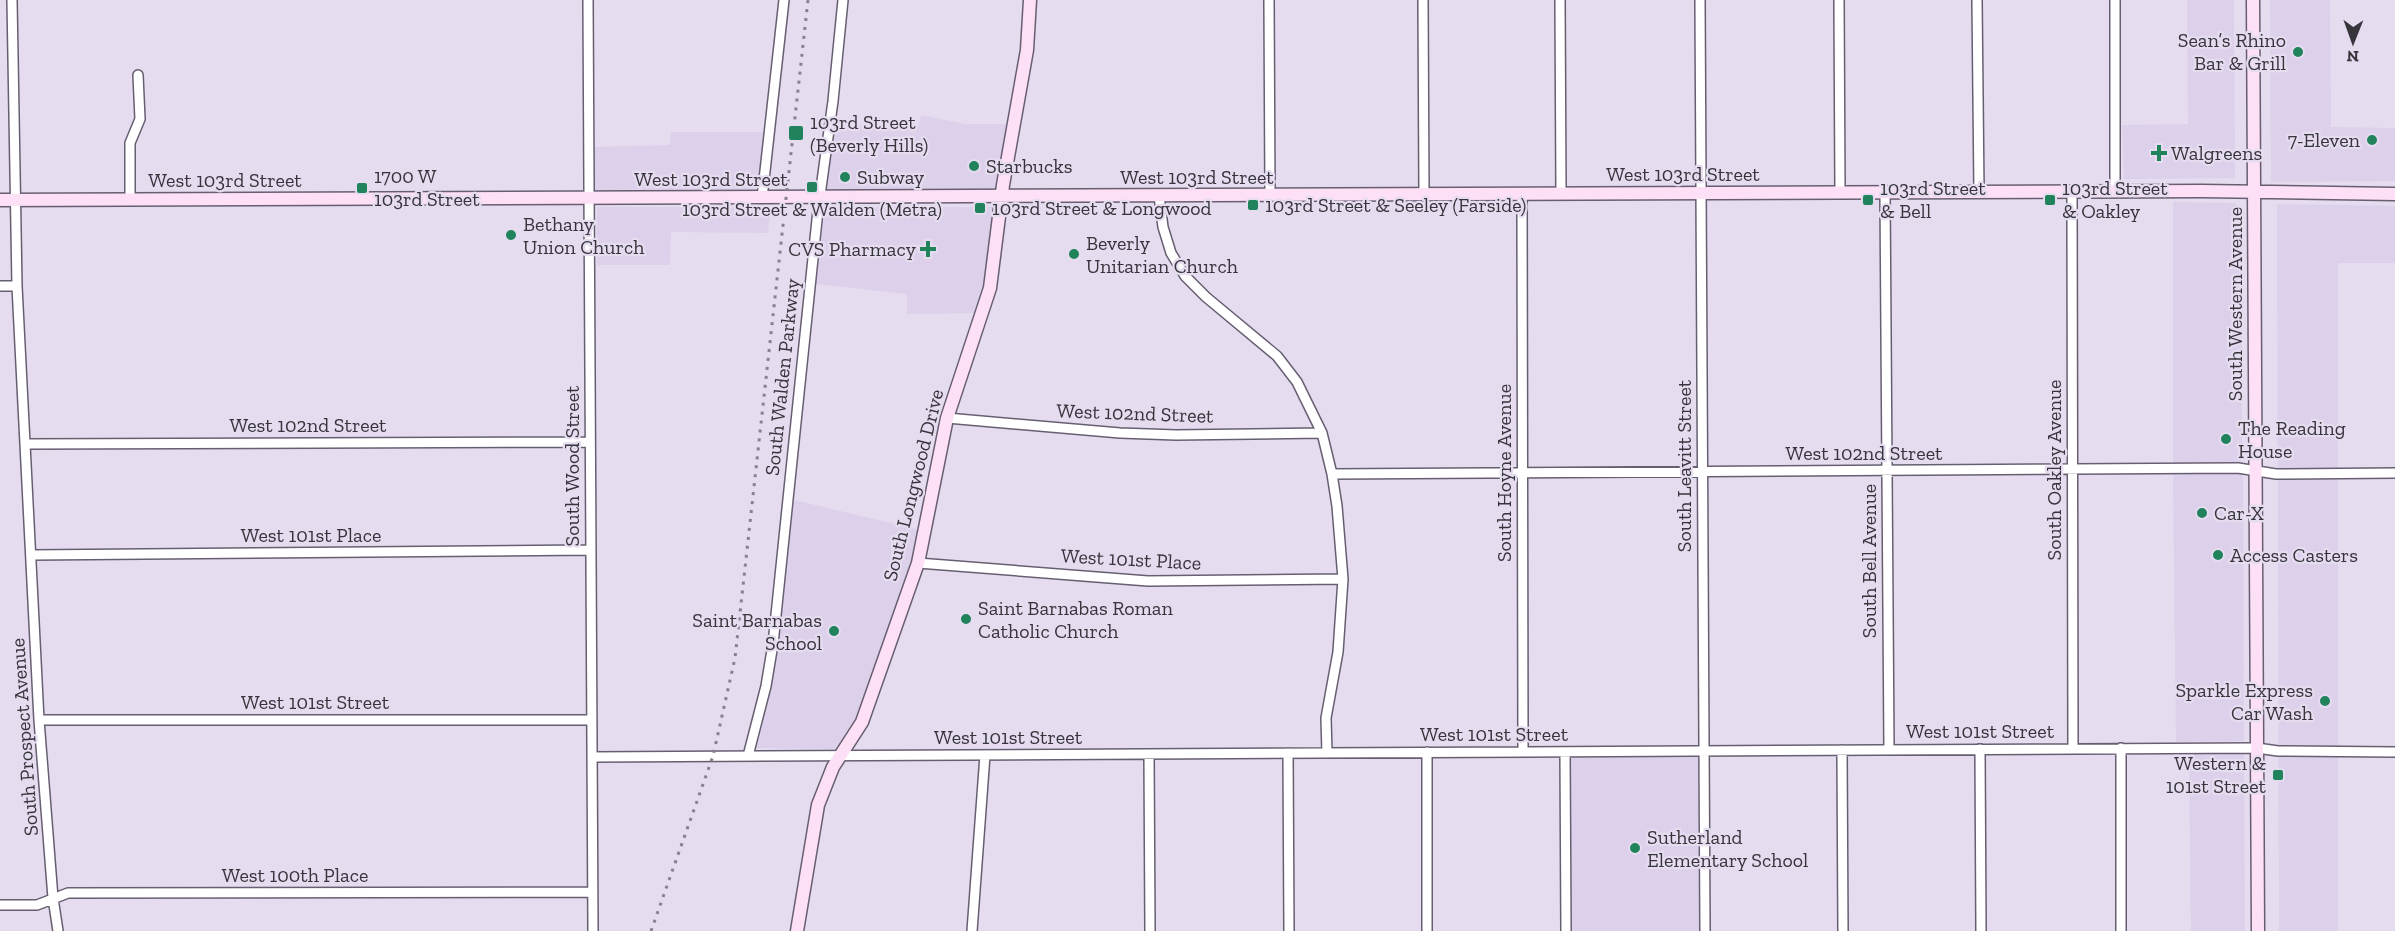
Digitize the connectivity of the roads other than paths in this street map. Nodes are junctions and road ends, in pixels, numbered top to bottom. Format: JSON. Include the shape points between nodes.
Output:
{"nodes":[{"id":1,"x":12,"y":0,"type":"edge"},
{"id":2,"x":588,"y":0,"type":"edge"},
{"id":3,"x":784,"y":0,"type":"edge"},
{"id":4,"x":843,"y":0,"type":"edge"},
{"id":5,"x":1030,"y":0,"type":"edge"},
{"id":6,"x":1269,"y":0,"type":"edge"},
{"id":7,"x":1423,"y":0,"type":"edge"},
{"id":8,"x":1560,"y":0,"type":"edge"},
{"id":9,"x":1700,"y":0,"type":"edge"},
{"id":10,"x":1839,"y":0,"type":"edge"},
{"id":11,"x":1977,"y":0,"type":"edge"},
{"id":12,"x":2115,"y":0,"type":"edge"},
{"id":13,"x":2253,"y":0,"type":"edge"},
{"id":14,"x":138,"y":75,"type":"dead end"},
{"id":15,"x":1979,"y":192,"type":"junction"},
{"id":16,"x":2072,"y":192,"type":"junction"},
{"id":17,"x":2115,"y":192,"type":"junction"},
{"id":18,"x":2254,"y":192,"type":"junction"},
{"id":19,"x":1701,"y":193,"type":"junction"},
{"id":20,"x":1840,"y":193,"type":"junction"},
{"id":21,"x":1885,"y":193,"type":"junction"},
{"id":22,"x":1522,"y":194,"type":"junction"},
{"id":23,"x":1561,"y":194,"type":"junction"},
{"id":24,"x":2395,"y":194,"type":"edge"},
{"id":25,"x":1424,"y":195,"type":"junction"},
{"id":26,"x":1159,"y":196,"type":"junction"},
{"id":27,"x":1270,"y":196,"type":"junction"},
{"id":28,"x":1001,"y":197,"type":"junction"},
{"id":29,"x":588,"y":198,"type":"junction"},
{"id":30,"x":762,"y":198,"type":"junction"},
{"id":31,"x":820,"y":198,"type":"junction"},
{"id":32,"x":0,"y":200,"type":"edge"},
{"id":33,"x":15,"y":200,"type":"junction"},
{"id":34,"x":130,"y":200,"type":"junction"},
{"id":35,"x":0,"y":286,"type":"edge"},
{"id":36,"x":17,"y":286,"type":"junction"},
{"id":37,"x":947,"y":418,"type":"junction"},
{"id":38,"x":1322,"y":433,"type":"junction"},
{"id":39,"x":590,"y":442,"type":"junction"},
{"id":40,"x":26,"y":444,"type":"junction"},
{"id":41,"x":2072,"y":469,"type":"junction"},
{"id":42,"x":1887,"y":470,"type":"junction"},
{"id":43,"x":2255,"y":470,"type":"junction"},
{"id":44,"x":1522,"y":472,"type":"junction"},
{"id":45,"x":1702,"y":472,"type":"junction"},
{"id":46,"x":2395,"y":473,"type":"edge"},
{"id":47,"x":1332,"y":474,"type":"junction"},
{"id":48,"x":591,"y":550,"type":"junction"},
{"id":49,"x":32,"y":555,"type":"junction"},
{"id":50,"x":918,"y":562,"type":"junction"},
{"id":51,"x":1343,"y":579,"type":"junction"},
{"id":52,"x":39,"y":720,"type":"junction"},
{"id":53,"x":592,"y":720,"type":"junction"},
{"id":54,"x":2121,"y":748,"type":"junction"},
{"id":55,"x":2257,"y":748,"type":"junction"},
{"id":56,"x":1980,"y":749,"type":"junction"},
{"id":57,"x":2073,"y":749,"type":"junction"},
{"id":58,"x":1842,"y":750,"type":"junction"},
{"id":59,"x":1889,"y":750,"type":"junction"},
{"id":60,"x":1704,"y":751,"type":"junction"},
{"id":61,"x":1427,"y":752,"type":"junction"},
{"id":62,"x":1523,"y":752,"type":"junction"},
{"id":63,"x":1565,"y":752,"type":"junction"},
{"id":64,"x":2395,"y":752,"type":"edge"},
{"id":65,"x":1288,"y":753,"type":"junction"},
{"id":66,"x":1327,"y":753,"type":"junction"},
{"id":67,"x":1149,"y":754,"type":"junction"},
{"id":68,"x":841,"y":755,"type":"junction"},
{"id":69,"x":985,"y":755,"type":"junction"},
{"id":70,"x":748,"y":756,"type":"junction"},
{"id":71,"x":592,"y":757,"type":"junction"},
{"id":72,"x":593,"y":892,"type":"junction"},
{"id":73,"x":53,"y":898,"type":"junction"},
{"id":74,"x":0,"y":905,"type":"edge"},
{"id":75,"x":58,"y":931,"type":"edge"},
{"id":76,"x":593,"y":931,"type":"edge"},
{"id":77,"x":796,"y":931,"type":"edge"},
{"id":78,"x":972,"y":931,"type":"edge"},
{"id":79,"x":1150,"y":931,"type":"edge"},
{"id":80,"x":1289,"y":931,"type":"edge"},
{"id":81,"x":1427,"y":931,"type":"edge"},
{"id":82,"x":1566,"y":931,"type":"edge"},
{"id":83,"x":1704,"y":931,"type":"edge"},
{"id":84,"x":1843,"y":931,"type":"edge"},
{"id":85,"x":1981,"y":931,"type":"edge"},
{"id":86,"x":2121,"y":931,"type":"edge"},
{"id":87,"x":2258,"y":931,"type":"edge"}],
"edges":[{"from":1,"to":33,"type":"street","name":"South Prospect Avenue"},
{"from":2,"to":29,"type":"street","name":"South Wood Street"},
{"from":3,"to":30,"type":"street"},
{"from":4,"to":31,"type":"street","name":"South Walden Parkway"},
{"from":5,"to":28,"type":"main road","name":"South Longwood Drive","via":[[1022,88]]},
{"from":6,"to":27,"type":"street"},
{"from":7,"to":25,"type":"street"},
{"from":8,"to":23,"type":"street"},
{"from":9,"to":19,"type":"street","name":"South Leavitt Street"},
{"from":10,"to":20,"type":"street"},
{"from":11,"to":15,"type":"street"},
{"from":12,"to":17,"type":"street"},
{"from":13,"to":18,"type":"main road","name":"South Western Avenue"},
{"from":14,"to":34,"type":"street","via":[[140,119],[130,143]]},
{"from":15,"to":16,"type":"main road","name":"West 103rd Street"},
{"from":15,"to":21,"type":"main road","name":"West 103rd Street"},
{"from":16,"to":17,"type":"main road","name":"West 103rd Street"},
{"from":16,"to":41,"type":"street","name":"South Oakley Avenue"},
{"from":17,"to":18,"type":"main road","name":"West 103rd Street"},
{"from":18,"to":24,"type":"main road","name":"West 103rd Street"},
{"from":18,"to":43,"type":"main road","name":"South Western Avenue"},
{"from":19,"to":20,"type":"main road","name":"West 103rd Street"},
{"from":19,"to":23,"type":"main road","name":"West 103rd Street"},
{"from":19,"to":45,"type":"street","name":"South Leavitt Street"},
{"from":20,"to":21,"type":"main road","name":"West 103rd Street"},
{"from":21,"to":42,"type":"street","name":"South Bell Avenue"},
{"from":22,"to":23,"type":"main road","name":"West 103rd Street"},
{"from":22,"to":25,"type":"main road","name":"West 103rd Street"},
{"from":22,"to":44,"type":"street","name":"South Hoyne Avenue"},
{"from":25,"to":27,"type":"main road","name":"West 103rd Street"},
{"from":26,"to":27,"type":"main road","name":"West 103rd Street"},
{"from":26,"to":28,"type":"main road","name":"West 103rd Street"},
{"from":26,"to":38,"type":"street","via":[[1171,254],[1185,276],[1277,356],[1297,382]]},
{"from":28,"to":31,"type":"main road","name":"West 103rd Street"},
{"from":28,"to":37,"type":"main road","name":"South Longwood Drive","via":[[990,288]]},
{"from":29,"to":30,"type":"main road","name":"West 103rd Street"},
{"from":29,"to":34,"type":"main road","name":"West 103rd Street"},
{"from":29,"to":39,"type":"street","name":"South Wood Street"},
{"from":30,"to":31,"type":"main road","name":"West 103rd Street"},
{"from":31,"to":70,"type":"street","name":"South Walden Parkway","via":[[773,644]]},
{"from":32,"to":33,"type":"main road","name":"West 103rd Street"},
{"from":33,"to":34,"type":"main road","name":"West 103rd Street"},
{"from":33,"to":36,"type":"street","name":"South Prospect Avenue"},
{"from":35,"to":36,"type":"street"},
{"from":36,"to":40,"type":"street","name":"South Prospect Avenue"},
{"from":37,"to":38,"type":"street","name":"West 102nd Street","via":[[1120,433]]},
{"from":37,"to":50,"type":"main road","name":"South Longwood Drive"},
{"from":38,"to":47,"type":"street"},
{"from":39,"to":40,"type":"street","name":"West 102nd Street"},
{"from":39,"to":48,"type":"street","name":"South Wood Street"},
{"from":40,"to":49,"type":"street","name":"South Prospect Avenue"},
{"from":41,"to":42,"type":"street","name":"West 102nd Street"},
{"from":41,"to":43,"type":"street","name":"West 102nd Street"},
{"from":41,"to":57,"type":"street","name":"South Oakley Avenue"},
{"from":42,"to":45,"type":"street","name":"West 102nd Street"},
{"from":42,"to":59,"type":"street","name":"South Bell Avenue"},
{"from":43,"to":46,"type":"street","name":"West 102nd Street","via":[[2276,474]]},
{"from":43,"to":55,"type":"main road","name":"South Western Avenue"},
{"from":44,"to":45,"type":"street","name":"West 102nd Street"},
{"from":44,"to":47,"type":"street","name":"West 102nd Street"},
{"from":44,"to":62,"type":"street","name":"South Hoyne Avenue"},
{"from":45,"to":60,"type":"street","name":"South Leavitt Street"},
{"from":47,"to":51,"type":"street"},
{"from":48,"to":49,"type":"street","name":"West 101st Place"},
{"from":48,"to":53,"type":"street","name":"South Wood Street"},
{"from":49,"to":52,"type":"street","name":"South Prospect Avenue"},
{"from":50,"to":51,"type":"street","name":"West 101st Place","via":[[1149,581]]},
{"from":50,"to":68,"type":"main road","name":"South Longwood Drive","via":[[862,722]]},
{"from":51,"to":66,"type":"street","via":[[1338,652],[1326,718]]},
{"from":52,"to":53,"type":"street","name":"West 101st Street"},
{"from":52,"to":73,"type":"street","name":"South Prospect Avenue"},
{"from":53,"to":71,"type":"street","name":"South Wood Street"},
{"from":54,"to":55,"type":"street","name":"West 101st Street"},
{"from":54,"to":57,"type":"street","name":"West 101st Street"},
{"from":54,"to":86,"type":"street"},
{"from":55,"to":64,"type":"street","name":"West 101st Street"},
{"from":55,"to":87,"type":"main road","name":"South Western Avenue"},
{"from":56,"to":57,"type":"street","name":"West 101st Street"},
{"from":56,"to":59,"type":"street","name":"West 101st Street"},
{"from":56,"to":85,"type":"street"},
{"from":58,"to":59,"type":"street","name":"West 101st Street"},
{"from":58,"to":60,"type":"street","name":"West 101st Street"},
{"from":58,"to":84,"type":"street"},
{"from":60,"to":63,"type":"street","name":"West 101st Street"},
{"from":60,"to":83,"type":"street","name":"South Leavitt Street"},
{"from":61,"to":62,"type":"street","name":"West 101st Street"},
{"from":61,"to":66,"type":"street","name":"West 101st Street"},
{"from":61,"to":81,"type":"street"},
{"from":62,"to":63,"type":"street","name":"West 101st Street"},
{"from":63,"to":82,"type":"street"},
{"from":65,"to":66,"type":"street","name":"West 101st Street"},
{"from":65,"to":67,"type":"street","name":"West 101st Street"},
{"from":65,"to":80,"type":"street"},
{"from":67,"to":69,"type":"street","name":"West 101st Street"},
{"from":67,"to":79,"type":"street"},
{"from":68,"to":69,"type":"street","name":"West 101st Street"},
{"from":68,"to":70,"type":"street","name":"West 101st Street"},
{"from":68,"to":77,"type":"main road","name":"South Longwood Drive","via":[[818,805]]},
{"from":69,"to":78,"type":"street"},
{"from":70,"to":71,"type":"street","name":"West 101st Street"},
{"from":71,"to":72,"type":"street","name":"South Wood Street"},
{"from":72,"to":73,"type":"street","name":"West 100th Place","via":[[68,893]]},
{"from":72,"to":76,"type":"street","name":"South Wood Street"},
{"from":73,"to":74,"type":"street","name":"West 100th Place","via":[[37,905]]},
{"from":73,"to":75,"type":"street","name":"South Prospect Avenue"}]}
